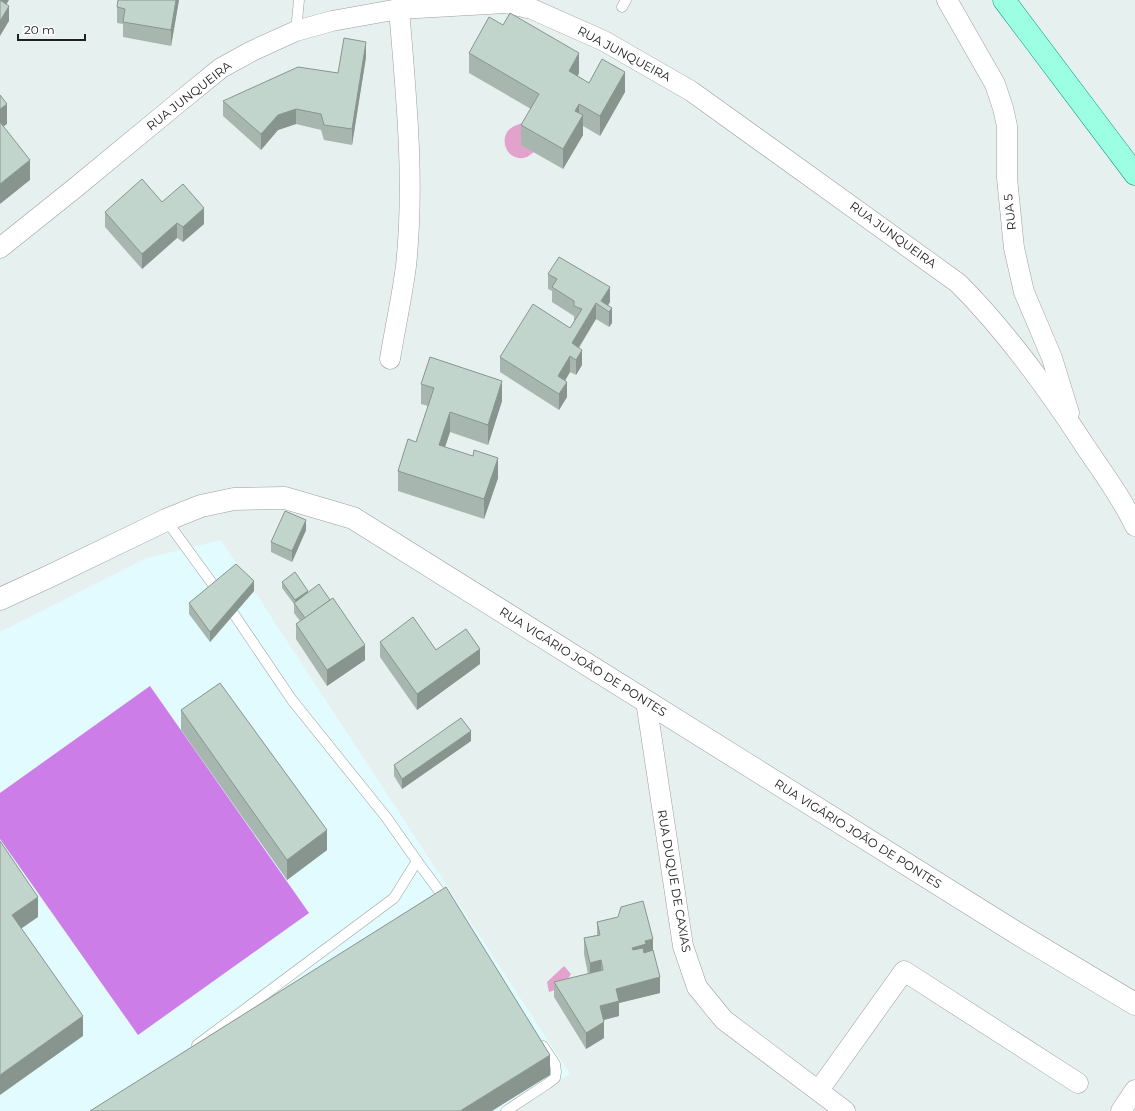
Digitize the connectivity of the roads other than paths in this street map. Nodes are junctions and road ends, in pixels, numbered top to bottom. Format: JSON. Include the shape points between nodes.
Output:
{"nodes":[{"id":1,"x":299,"y":0,"type":"edge"},
{"id":2,"x":947,"y":0,"type":"edge"},
{"id":3,"x":1004,"y":0,"type":"edge"},
{"id":4,"x":399,"y":9,"type":"junction"},
{"id":5,"x":296,"y":31,"type":"junction"},
{"id":6,"x":1135,"y":174,"type":"edge"},
{"id":7,"x":0,"y":248,"type":"edge"},
{"id":8,"x":390,"y":359,"type":"dead end"},
{"id":9,"x":1074,"y":428,"type":"junction"},
{"id":10,"x":166,"y":520,"type":"junction"},
{"id":11,"x":1135,"y":526,"type":"edge"},
{"id":12,"x":0,"y":599,"type":"edge"},
{"id":13,"x":646,"y":701,"type":"junction"},
{"id":14,"x":417,"y":861,"type":"junction"},
{"id":15,"x":452,"y":908,"type":"edge"},
{"id":16,"x":1135,"y":1004,"type":"edge"},
{"id":17,"x":538,"y":1038,"type":"edge"},
{"id":18,"x":187,"y":1052,"type":"edge"},
{"id":19,"x":1078,"y":1083,"type":"dead end"},
{"id":20,"x":818,"y":1090,"type":"junction"},
{"id":21,"x":1135,"y":1090,"type":"edge"},
{"id":22,"x":506,"y":1111,"type":"edge"},
{"id":23,"x":845,"y":1111,"type":"edge"},
{"id":24,"x":1121,"y":1111,"type":"edge"}],
"edges":[{"from":1,"to":5,"type":"lane"},
{"from":2,"to":9,"type":"street","name":"RUA 5","via":[[995,84],[1004,108],[1014,248],[1024,292],[1052,358]]},
{"from":3,"to":6,"type":"main road"},
{"from":4,"to":5,"type":"street","name":"RUA JUNQUEIRA","via":[[332,21]]},
{"from":4,"to":8,"type":"street","via":[[407,106],[410,191],[406,266]]},
{"from":4,"to":9,"type":"street","name":"RUA JUNQUEIRA","via":[[506,4],[532,9],[604,41],[691,91],[958,283],[983,307],[1003,332]]},
{"from":5,"to":7,"type":"street","name":"RUA JUNQUEIRA","via":[[221,68]]},
{"from":9,"to":11,"type":"street","via":[[1128,509]]},
{"from":10,"to":12,"type":"street","name":"RUA VIGÁRIO JOÃO DE PONTES"},
{"from":10,"to":13,"type":"street","name":"RUA VIGÁRIO JOÃO DE PONTES","via":[[201,506],[234,499],[285,498],[353,518]]},
{"from":10,"to":14,"type":"lane","via":[[292,700],[386,817]]},
{"from":13,"to":16,"type":"street","name":"RUA VIGÁRIO JOÃO DE PONTES","via":[[1008,928]]},
{"from":13,"to":20,"type":"street","name":"RUA DUQUE DE CAXIAS","via":[[683,946],[697,988],[724,1020]]},
{"from":14,"to":15,"type":"lane"},
{"from":14,"to":18,"type":"lane","via":[[394,898]]},
{"from":17,"to":22,"type":"lane","via":[[555,1064],[554,1078]]},
{"from":19,"to":20,"type":"street","via":[[904,971]]},
{"from":20,"to":23,"type":"street","name":"RUA DUQUE DE CAXIAS"},
{"from":21,"to":24,"type":"street"}]}
